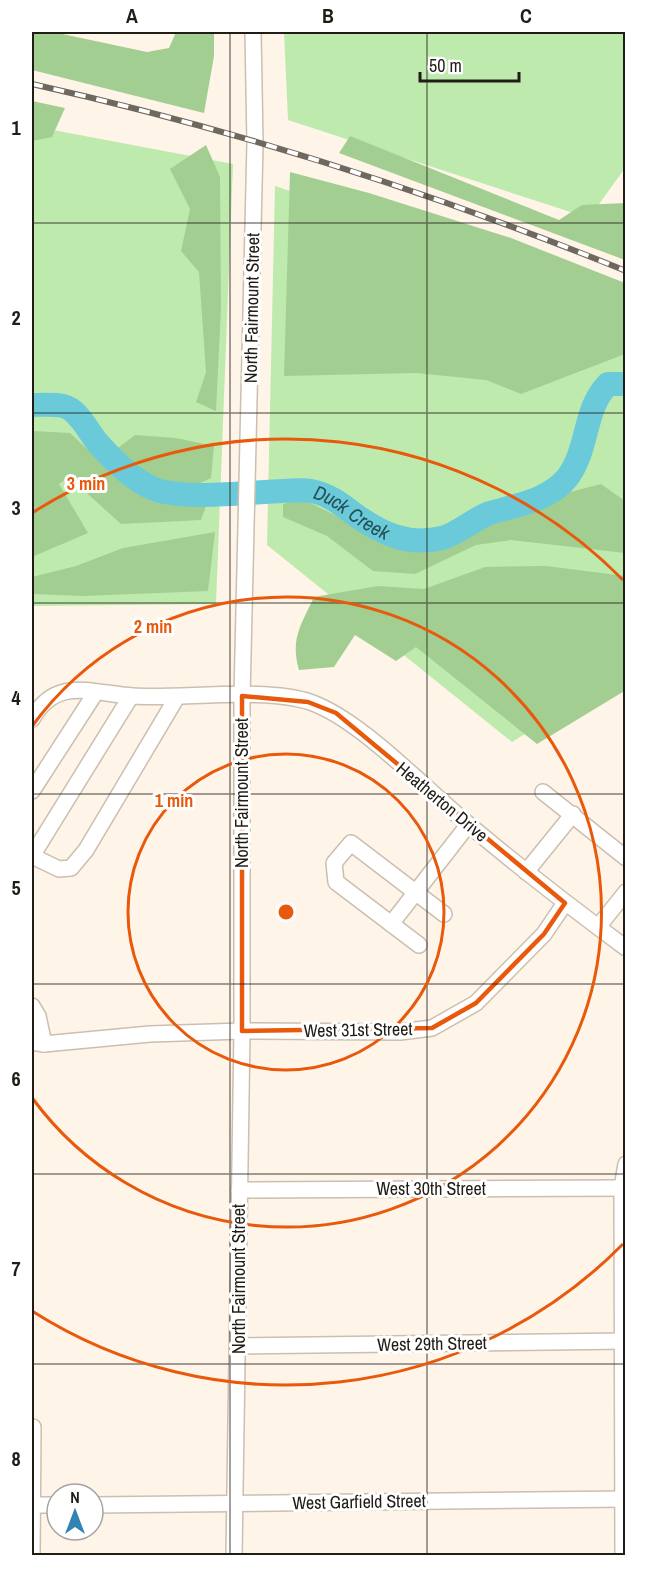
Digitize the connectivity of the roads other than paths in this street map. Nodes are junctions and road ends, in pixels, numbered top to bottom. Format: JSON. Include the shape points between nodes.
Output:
{"nodes":[{"id":1,"x":253,"y":32,"type":"edge"},
{"id":2,"x":96,"y":692,"type":"junction"},
{"id":3,"x":131,"y":696,"type":"junction"},
{"id":4,"x":242,"y":696,"type":"junction"},
{"id":5,"x":177,"y":697,"type":"junction"},
{"id":6,"x":32,"y":719,"type":"edge"},
{"id":7,"x":32,"y":791,"type":"edge"},
{"id":8,"x":543,"y":792,"type":"dead end"},
{"id":9,"x":573,"y":814,"type":"junction"},
{"id":10,"x":468,"y":825,"type":"junction"},
{"id":11,"x":32,"y":856,"type":"edge"},
{"id":12,"x":626,"y":858,"type":"edge"},
{"id":13,"x":526,"y":872,"type":"junction"},
{"id":14,"x":416,"y":892,"type":"junction"},
{"id":15,"x":626,"y":892,"type":"edge"},
{"id":16,"x":565,"y":903,"type":"junction"},
{"id":17,"x":444,"y":914,"type":"dead end"},
{"id":18,"x":391,"y":924,"type":"junction"},
{"id":19,"x":598,"y":927,"type":"junction"},
{"id":20,"x":419,"y":945,"type":"dead end"},
{"id":21,"x":626,"y":948,"type":"edge"},
{"id":22,"x":32,"y":1006,"type":"edge"},
{"id":23,"x":242,"y":1031,"type":"junction"},
{"id":24,"x":38,"y":1043,"type":"edge"},
{"id":25,"x":626,"y":1164,"type":"edge"},
{"id":26,"x":622,"y":1188,"type":"junction"},
{"id":27,"x":239,"y":1190,"type":"junction"},
{"id":28,"x":624,"y":1341,"type":"edge"},
{"id":29,"x":238,"y":1346,"type":"junction"},
{"id":30,"x":33,"y":1427,"type":"edge"},
{"id":31,"x":624,"y":1499,"type":"edge"},
{"id":32,"x":235,"y":1503,"type":"junction"},
{"id":33,"x":32,"y":1505,"type":"edge"},
{"id":34,"x":105,"y":1505,"type":"edge"},
{"id":35,"x":32,"y":1556,"type":"edge"},
{"id":36,"x":234,"y":1556,"type":"edge"},
{"id":37,"x":623,"y":1556,"type":"edge"}],
"edges":[{"from":1,"to":4,"type":"street","name":"North Fairmount Street","via":[[255,143]]},
{"from":2,"to":3,"type":"street","name":"Heatherton Drive"},
{"from":2,"to":6,"type":"street","name":"Heatherton Drive","via":[[60,692],[44,702]]},
{"from":2,"to":7,"type":"street"},
{"from":3,"to":5,"type":"street","name":"Heatherton Drive"},
{"from":3,"to":11,"type":"street"},
{"from":4,"to":5,"type":"street","name":"Heatherton Drive"},
{"from":4,"to":10,"type":"street","name":"Heatherton Drive","via":[[308,702],[336,713]]},
{"from":4,"to":23,"type":"street","name":"North Fairmount Street"},
{"from":5,"to":11,"type":"street","via":[[86,850],[71,868],[59,869]]},
{"from":8,"to":9,"type":"street"},
{"from":9,"to":12,"type":"street"},
{"from":9,"to":13,"type":"street"},
{"from":10,"to":13,"type":"street","name":"Heatherton Drive"},
{"from":10,"to":14,"type":"street"},
{"from":13,"to":16,"type":"street","name":"Heatherton Drive"},
{"from":14,"to":17,"type":"street"},
{"from":14,"to":18,"type":"street"},
{"from":14,"to":18,"type":"street","via":[[351,843],[334,863],[336,882]]},
{"from":15,"to":19,"type":"street"},
{"from":16,"to":19,"type":"street","name":"Heatherton Drive"},
{"from":16,"to":23,"type":"street","name":"West 31st Street","via":[[544,934],[476,1003],[432,1028],[399,1032]]},
{"from":18,"to":20,"type":"street"},
{"from":19,"to":21,"type":"street","name":"Heatherton Drive"},
{"from":22,"to":24,"type":"street","via":[[38,1016]]},
{"from":23,"to":24,"type":"street","name":"West 31st Street"},
{"from":23,"to":27,"type":"street","name":"North Fairmount Street"},
{"from":25,"to":26,"type":"street"},
{"from":26,"to":27,"type":"street","name":"West 30th Street"},
{"from":26,"to":28,"type":"street"},
{"from":27,"to":29,"type":"street","name":"North Fairmount Street"},
{"from":28,"to":29,"type":"street","name":"West 29th Street"},
{"from":28,"to":31,"type":"street"},
{"from":29,"to":32,"type":"street","name":"North Fairmount Street"},
{"from":30,"to":33,"type":"street"},
{"from":31,"to":32,"type":"street","name":"West Garfield Street"},
{"from":31,"to":37,"type":"street"},
{"from":32,"to":34,"type":"street","name":"West Garfield Street"},
{"from":32,"to":36,"type":"street","name":"North Fairmount Street"},
{"from":33,"to":35,"type":"street"}]}
